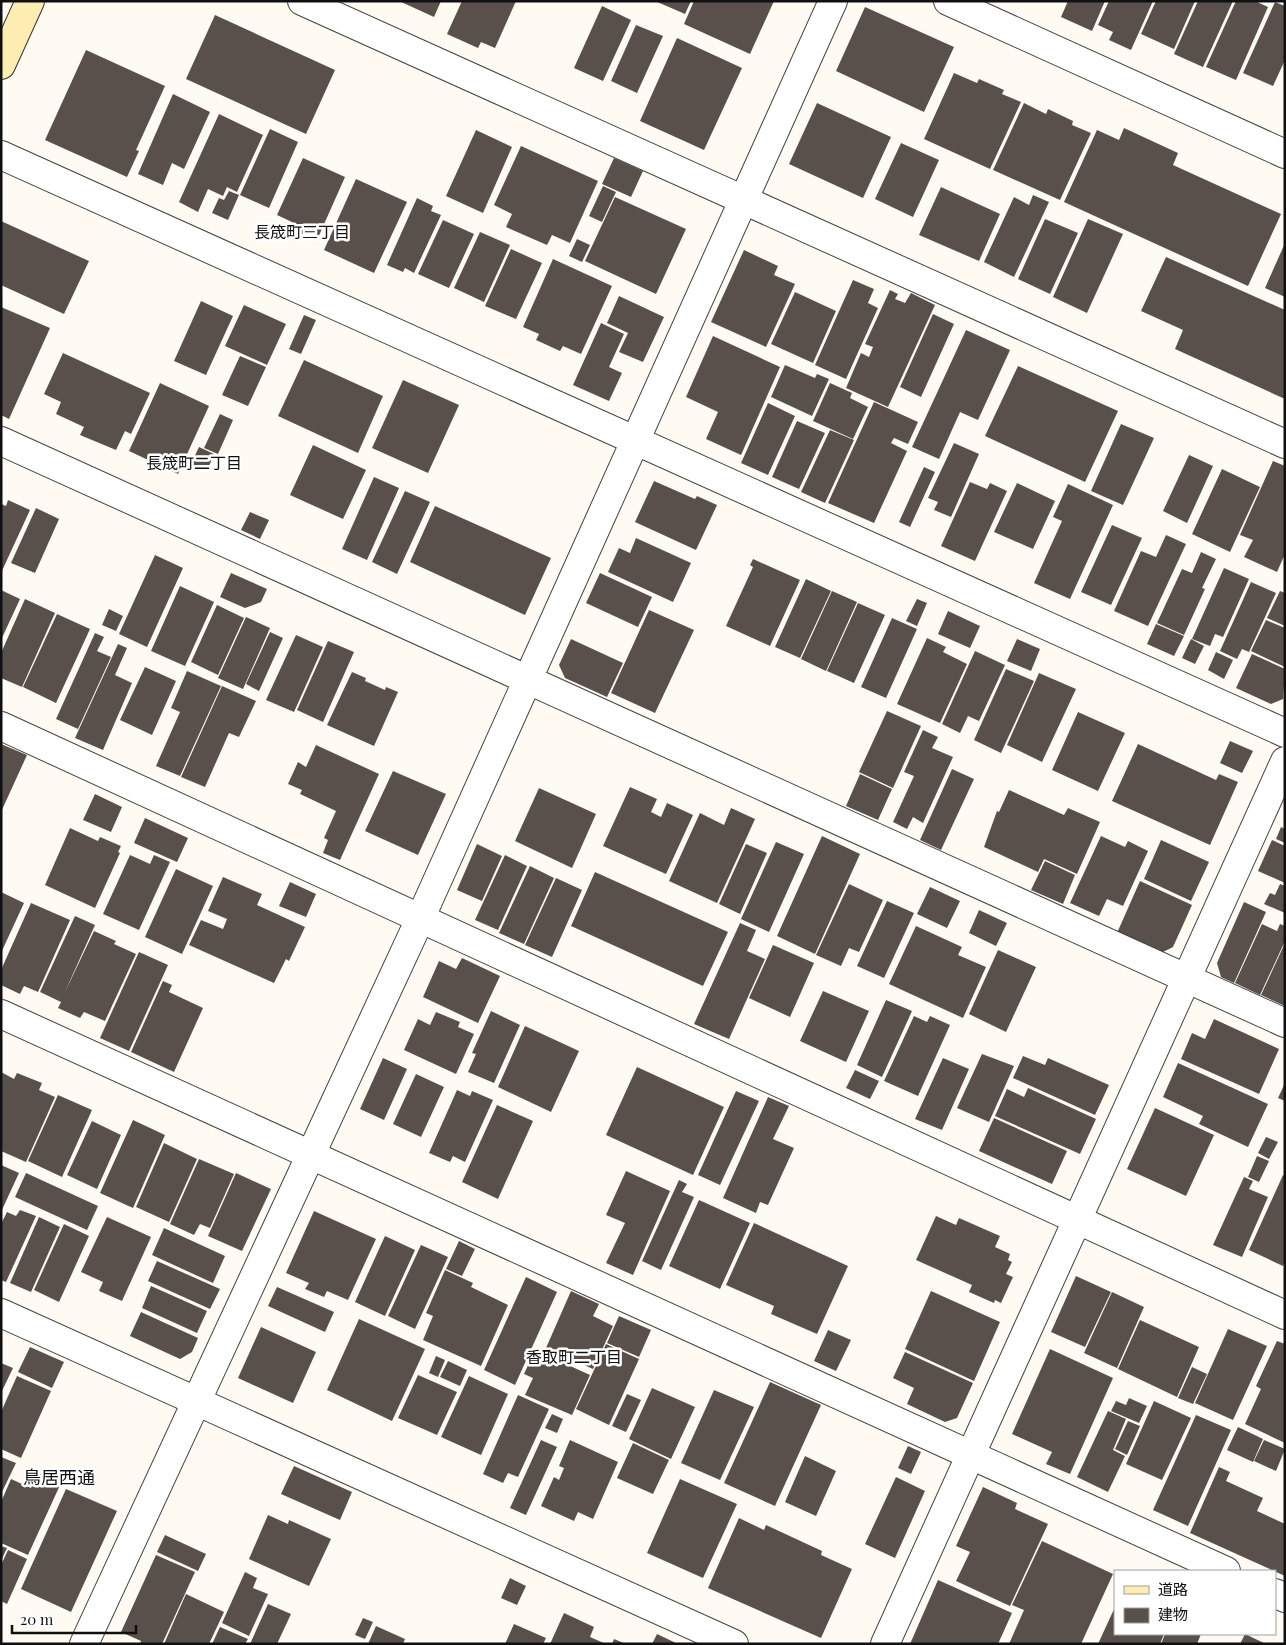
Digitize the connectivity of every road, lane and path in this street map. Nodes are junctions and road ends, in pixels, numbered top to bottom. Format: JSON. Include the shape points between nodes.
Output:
{"nodes":[{"id":1,"x":30,"y":1,"type":"edge"},
{"id":2,"x":302,"y":1,"type":"edge"},
{"id":3,"x":833,"y":1,"type":"edge"},
{"id":4,"x":948,"y":1,"type":"edge"},
{"id":5,"x":1,"y":65,"type":"edge"},
{"id":6,"x":1285,"y":154,"type":"edge"},
{"id":7,"x":1,"y":155,"type":"edge"},
{"id":8,"x":743,"y":200,"type":"junction"},
{"id":9,"x":636,"y":440,"type":"junction"},
{"id":10,"x":1,"y":441,"type":"edge"},
{"id":11,"x":1285,"y":444,"type":"edge"},
{"id":12,"x":528,"y":680,"type":"junction"},
{"id":13,"x":1,"y":726,"type":"edge"},
{"id":14,"x":1285,"y":732,"type":"edge"},
{"id":15,"x":1285,"y":761,"type":"edge"},
{"id":16,"x":420,"y":919,"type":"junction"},
{"id":17,"x":1186,"y":978,"type":"junction"},
{"id":18,"x":1,"y":1014,"type":"edge"},
{"id":19,"x":1285,"y":1023,"type":"edge"},
{"id":20,"x":311,"y":1155,"type":"junction"},
{"id":21,"x":1077,"y":1219,"type":"junction"},
{"id":22,"x":1,"y":1313,"type":"edge"},
{"id":23,"x":1285,"y":1315,"type":"edge"},
{"id":24,"x":196,"y":1402,"type":"junction"},
{"id":25,"x":970,"y":1455,"type":"junction"},
{"id":26,"x":1224,"y":1570,"type":"edge"},
{"id":27,"x":84,"y":1644,"type":"edge"},
{"id":28,"x":734,"y":1644,"type":"edge"},
{"id":29,"x":885,"y":1644,"type":"edge"}],
"edges":[{"from":1,"to":5,"type":"street"},
{"from":2,"to":8,"type":"street"},
{"from":3,"to":8,"type":"street"},
{"from":4,"to":6,"type":"street"},
{"from":7,"to":9,"type":"street"},
{"from":8,"to":9,"type":"street"},
{"from":8,"to":11,"type":"street"},
{"from":9,"to":12,"type":"street"},
{"from":9,"to":14,"type":"street"},
{"from":10,"to":12,"type":"street"},
{"from":12,"to":16,"type":"street"},
{"from":12,"to":17,"type":"street"},
{"from":13,"to":16,"type":"street"},
{"from":15,"to":17,"type":"street"},
{"from":16,"to":20,"type":"street"},
{"from":16,"to":21,"type":"street"},
{"from":17,"to":19,"type":"street"},
{"from":17,"to":21,"type":"street"},
{"from":18,"to":20,"type":"street"},
{"from":20,"to":24,"type":"street"},
{"from":20,"to":25,"type":"street"},
{"from":21,"to":23,"type":"street"},
{"from":21,"to":25,"type":"street"},
{"from":22,"to":24,"type":"street"},
{"from":24,"to":27,"type":"street"},
{"from":24,"to":28,"type":"street"},
{"from":25,"to":26,"type":"street"},
{"from":25,"to":29,"type":"street"}]}
